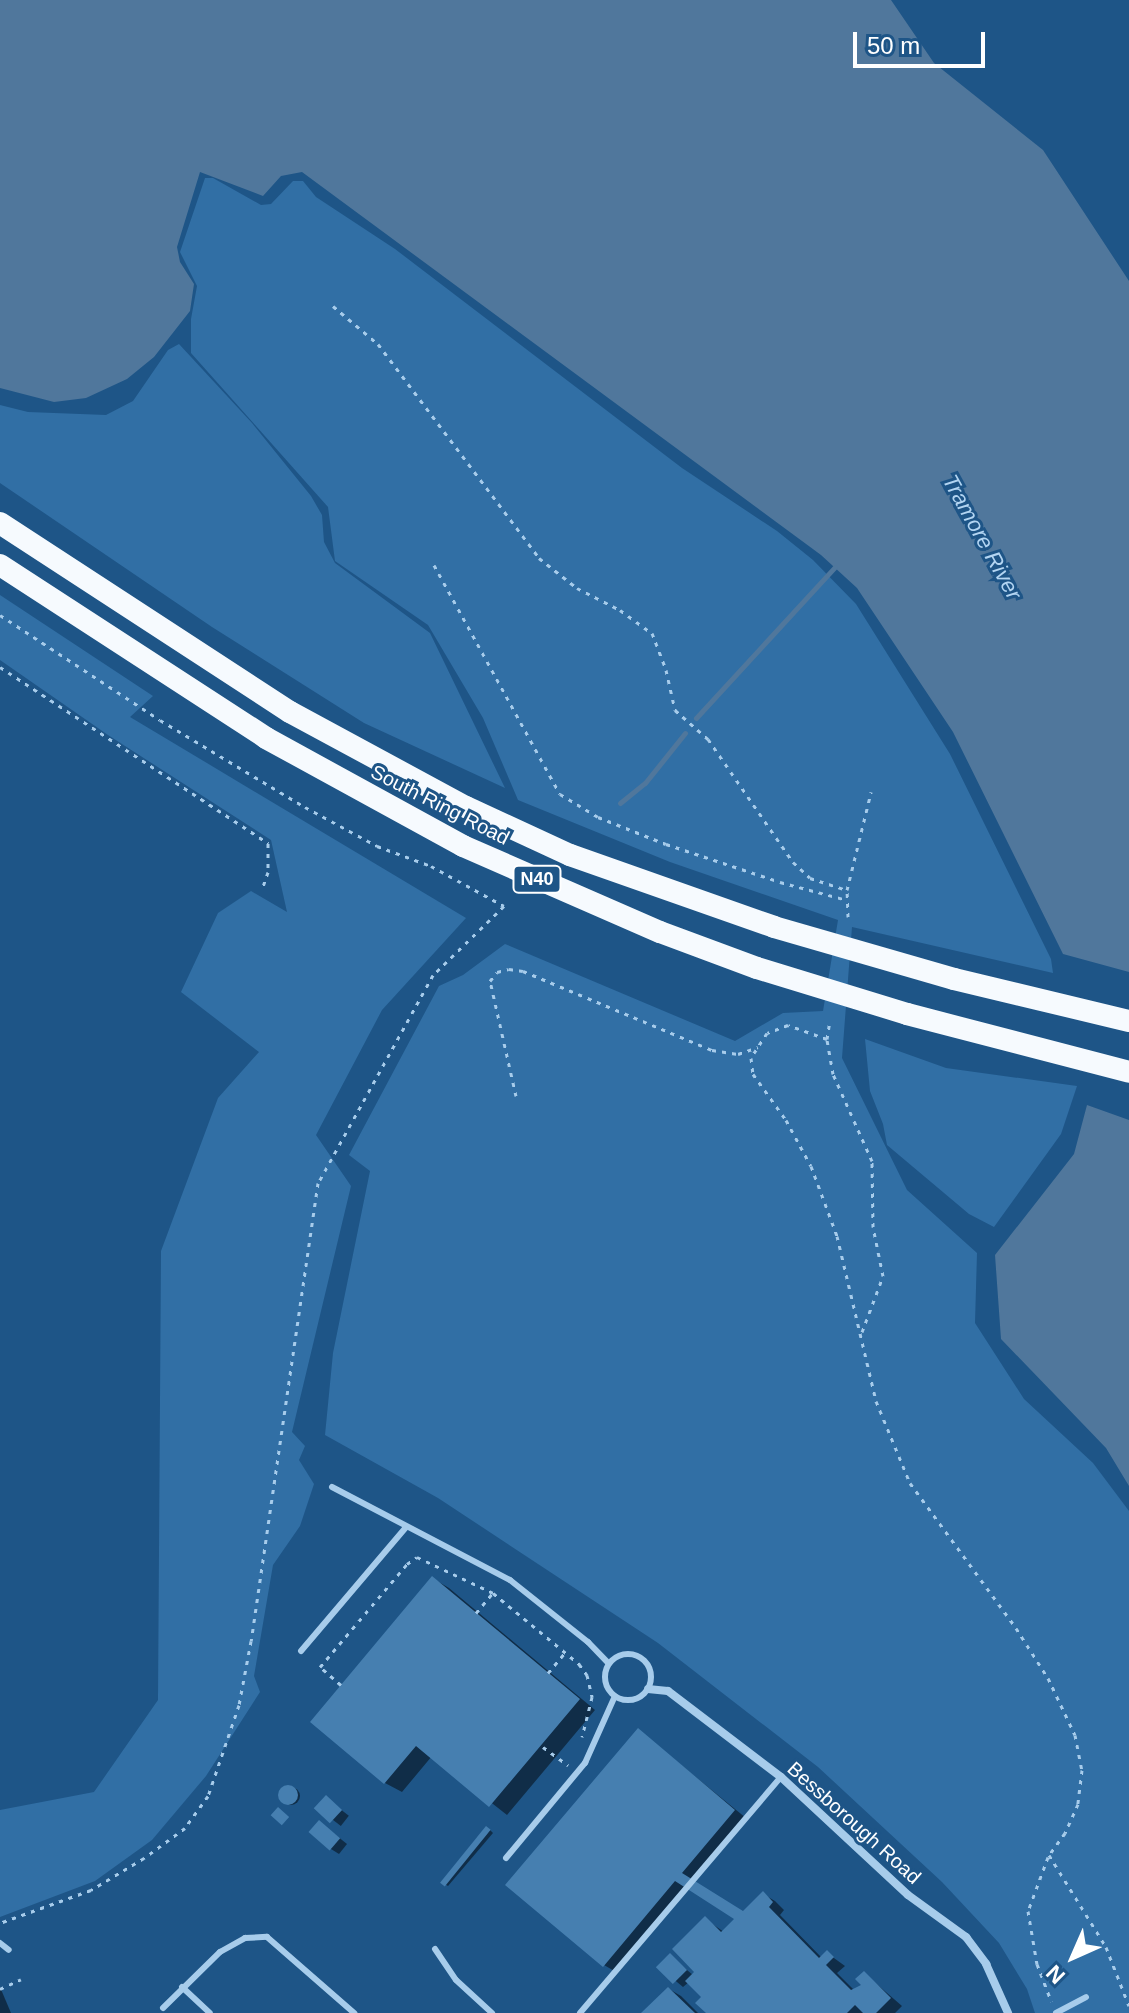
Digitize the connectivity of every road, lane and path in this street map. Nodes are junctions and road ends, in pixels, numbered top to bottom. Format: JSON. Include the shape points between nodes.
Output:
{"nodes":[{"id":1,"x":333,"y":306,"type":"dead end"},
{"id":2,"x":0,"y":523,"type":"edge"},
{"id":3,"x":0,"y":565,"type":"edge"},
{"id":4,"x":434,"y":565,"type":"dead end"},
{"id":5,"x":0,"y":615,"type":"edge"},
{"id":6,"x":0,"y":667,"type":"edge"},
{"id":7,"x":871,"y":792,"type":"dead end"},
{"id":8,"x":262,"y":889,"type":"dead end"},
{"id":9,"x":847,"y":890,"type":"junction"},
{"id":10,"x":847,"y":900,"type":"junction"},
{"id":11,"x":848,"y":917,"type":"dead end"},
{"id":12,"x":830,"y":1020,"type":"dead end"},
{"id":13,"x":1129,"y":1021,"type":"edge"},
{"id":14,"x":827,"y":1039,"type":"junction"},
{"id":15,"x":758,"y":1047,"type":"junction"},
{"id":16,"x":1129,"y":1072,"type":"edge"},
{"id":17,"x":516,"y":1096,"type":"dead end"},
{"id":18,"x":862,"y":1332,"type":"junction"},
{"id":19,"x":332,"y":1487,"type":"dead end"},
{"id":20,"x":406,"y":1527,"type":"junction"},
{"id":21,"x":493,"y":1593,"type":"junction"},
{"id":22,"x":476,"y":1613,"type":"dead end"},
{"id":23,"x":301,"y":1651,"type":"dead end"},
{"id":24,"x":565,"y":1653,"type":"junction"},
{"id":25,"x":609,"y":1664,"type":"junction"},
{"id":26,"x":548,"y":1673,"type":"dead end"},
{"id":27,"x":341,"y":1685,"type":"dead end"},
{"id":28,"x":648,"y":1689,"type":"junction"},
{"id":29,"x":615,"y":1696,"type":"junction"},
{"id":30,"x":543,"y":1747,"type":"dead end"},
{"id":31,"x":579,"y":1747,"type":"dead end"},
{"id":32,"x":576,"y":1754,"type":"dead end"},
{"id":33,"x":781,"y":1777,"type":"junction"},
{"id":34,"x":1049,"y":1855,"type":"junction"},
{"id":35,"x":506,"y":1858,"type":"dead end"},
{"id":36,"x":0,"y":1923,"type":"edge"},
{"id":37,"x":0,"y":1943,"type":"edge"},
{"id":38,"x":435,"y":1949,"type":"dead end"},
{"id":39,"x":9,"y":1950,"type":"dead end"},
{"id":40,"x":21,"y":1979,"type":"dead end"},
{"id":41,"x":182,"y":1987,"type":"junction"},
{"id":42,"x":0,"y":1989,"type":"edge"},
{"id":43,"x":1086,"y":1997,"type":"dead end"},
{"id":44,"x":1129,"y":2006,"type":"edge"},
{"id":45,"x":163,"y":2008,"type":"dead end"},
{"id":46,"x":210,"y":2013,"type":"edge"},
{"id":47,"x":354,"y":2013,"type":"edge"},
{"id":48,"x":492,"y":2013,"type":"edge"},
{"id":49,"x":580,"y":2013,"type":"edge"},
{"id":50,"x":1008,"y":2013,"type":"edge"},
{"id":51,"x":1054,"y":2013,"type":"edge"}],
"edges":[{"from":1,"to":9,"type":"path","via":[[378,344],[539,558],[652,633],[675,710],[708,739],[793,862],[810,878]]},
{"from":2,"to":13,"type":"highway","name":"South Ring Road","number":"N40","via":[[290,712],[466,807],[570,855],[774,927],[954,979]]},
{"from":3,"to":16,"type":"highway","name":"South Ring Road","number":"N40","via":[[266,738],[477,852],[757,968],[892,1010]]},
{"from":4,"to":10,"type":"path","via":[[560,794],[598,817],[666,844]]},
{"from":5,"to":36,"type":"path","via":[[305,807],[504,906],[433,975],[318,1183],[251,1641],[239,1705],[208,1796],[185,1828],[144,1858],[91,1890]]},
{"from":6,"to":8,"type":"path","via":[[268,843]]},
{"from":7,"to":9,"type":"path"},
{"from":9,"to":10,"type":"path"},
{"from":10,"to":11,"type":"path"},
{"from":12,"to":14,"type":"path"},
{"from":14,"to":15,"type":"path","via":[[788,1025],[767,1033]]},
{"from":14,"to":18,"type":"path","via":[[833,1074],[872,1161],[873,1227],[883,1276]]},
{"from":15,"to":17,"type":"path","via":[[738,1054],[712,1050],[509,969],[490,981]]},
{"from":15,"to":18,"type":"path","via":[[751,1058],[753,1074],[811,1166],[837,1236]]},
{"from":18,"to":34,"type":"path","via":[[876,1401],[910,1483],[1016,1628],[1075,1735],[1082,1770],[1078,1804]]},
{"from":19,"to":20,"type":"lane"},
{"from":20,"to":23,"type":"lane"},
{"from":20,"to":25,"type":"lane","via":[[510,1580]]},
{"from":21,"to":22,"type":"path"},
{"from":21,"to":24,"type":"path"},
{"from":21,"to":27,"type":"path","via":[[414,1557],[320,1667]]},
{"from":24,"to":26,"type":"path"},
{"from":24,"to":31,"type":"path","via":[[579,1664],[591,1689]]},
{"from":25,"to":28,"type":"lane","via":[[628,1654],[643,1660],[650,1674]]},
{"from":25,"to":29,"type":"lane","via":[[606,1685]]},
{"from":28,"to":29,"type":"lane","via":[[629,1700]]},
{"from":28,"to":33,"type":"street","name":"Bessborough Road","via":[[668,1691]]},
{"from":29,"to":35,"type":"lane","via":[[585,1763]]},
{"from":30,"to":32,"type":"path","via":[[567,1766]]},
{"from":33,"to":49,"type":"lane"},
{"from":33,"to":50,"type":"street","name":"Bessborough Road","via":[[908,1895],[966,1937],[986,1964]]},
{"from":34,"to":44,"type":"path","via":[[1106,1947]]},
{"from":34,"to":51,"type":"path","via":[[1028,1911],[1037,1964]]},
{"from":37,"to":39,"type":"lane"},
{"from":38,"to":48,"type":"lane","via":[[456,1980]]},
{"from":40,"to":42,"type":"path"},
{"from":41,"to":45,"type":"lane"},
{"from":41,"to":46,"type":"lane"},
{"from":41,"to":47,"type":"lane","via":[[220,1952],[245,1938],[267,1937]]},
{"from":43,"to":51,"type":"lane"}]}
